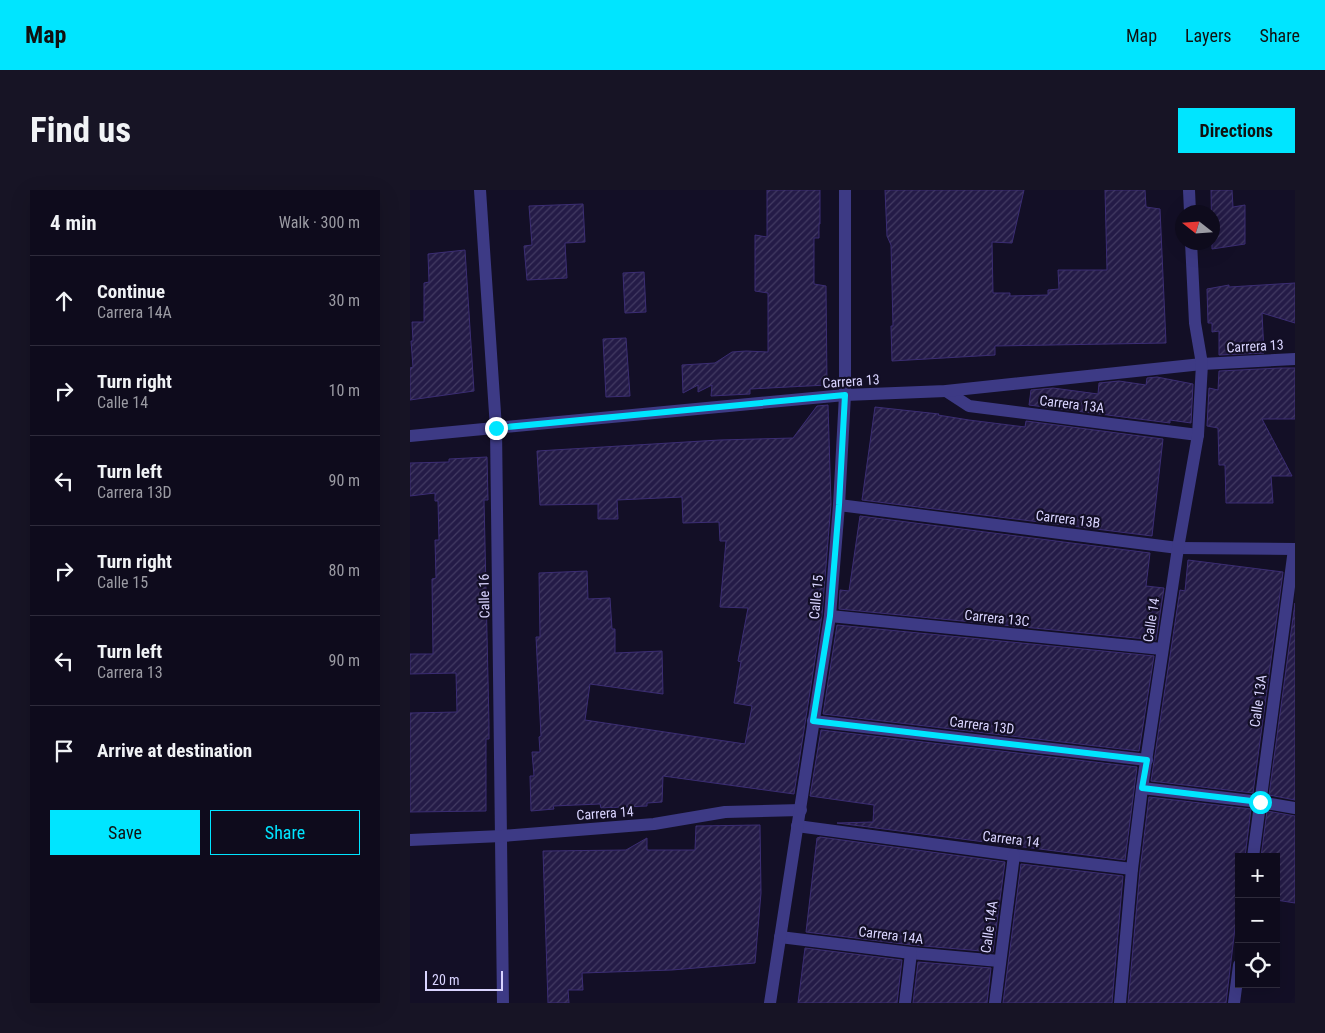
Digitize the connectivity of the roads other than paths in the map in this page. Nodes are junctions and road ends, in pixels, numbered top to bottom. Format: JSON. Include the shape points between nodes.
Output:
{"nodes":[{"id":1,"x":480,"y":190,"type":"edge"},
{"id":2,"x":845,"y":190,"type":"edge"},
{"id":3,"x":1189,"y":190,"type":"edge"},
{"id":4,"x":1190,"y":205,"type":"edge"},
{"id":5,"x":1191,"y":250,"type":"edge"},
{"id":6,"x":1295,"y":359,"type":"edge"},
{"id":7,"x":1202,"y":364,"type":"junction"},
{"id":8,"x":946,"y":391,"type":"junction"},
{"id":9,"x":845,"y":395,"type":"junction"},
{"id":10,"x":496,"y":428,"type":"junction"},
{"id":11,"x":1198,"y":435,"type":"junction"},
{"id":12,"x":410,"y":436,"type":"edge"},
{"id":13,"x":839,"y":505,"type":"junction"},
{"id":14,"x":1178,"y":548,"type":"junction"},
{"id":15,"x":1295,"y":549,"type":"edge"},
{"id":16,"x":830,"y":616,"type":"junction"},
{"id":17,"x":1162,"y":649,"type":"junction"},
{"id":18,"x":813,"y":721,"type":"junction"},
{"id":19,"x":1147,"y":760,"type":"junction"},
{"id":20,"x":1142,"y":788,"type":"junction"},
{"id":21,"x":1260,"y":802,"type":"junction"},
{"id":22,"x":1295,"y":808,"type":"edge"},
{"id":23,"x":801,"y":810,"type":"junction"},
{"id":24,"x":797,"y":826,"type":"junction"},
{"id":25,"x":502,"y":836,"type":"junction"},
{"id":26,"x":410,"y":840,"type":"edge"},
{"id":27,"x":1254,"y":853,"type":"edge"},
{"id":28,"x":1014,"y":855,"type":"junction"},
{"id":29,"x":1132,"y":869,"type":"junction"},
{"id":30,"x":780,"y":937,"type":"junction"},
{"id":31,"x":911,"y":953,"type":"junction"},
{"id":32,"x":999,"y":961,"type":"junction"},
{"id":33,"x":1236,"y":988,"type":"edge"},
{"id":34,"x":503,"y":1003,"type":"edge"},
{"id":35,"x":770,"y":1003,"type":"edge"},
{"id":36,"x":905,"y":1003,"type":"edge"},
{"id":37,"x":994,"y":1003,"type":"edge"},
{"id":38,"x":1120,"y":1003,"type":"edge"},
{"id":39,"x":1234,"y":1003,"type":"edge"}],
"edges":[{"from":1,"to":10,"type":"street","name":"Calle 16"},
{"from":2,"to":9,"type":"street","name":"Calle 15"},
{"from":3,"to":4,"type":"street"},
{"from":5,"to":7,"type":"street","name":"Calle 14","via":[[1195,323]]},
{"from":6,"to":7,"type":"street","name":"Carrera 13"},
{"from":7,"to":8,"type":"street","name":"Carrera 13"},
{"from":7,"to":11,"type":"street","name":"Calle 14"},
{"from":8,"to":9,"type":"street","name":"Carrera 13"},
{"from":8,"to":11,"type":"street","name":"Carrera 13A","via":[[969,406]]},
{"from":9,"to":10,"type":"street","name":"Carrera 13"},
{"from":9,"to":13,"type":"street","name":"Calle 15"},
{"from":10,"to":12,"type":"street","name":"Carrera 13"},
{"from":10,"to":25,"type":"street","name":"Calle 16"},
{"from":11,"to":14,"type":"street","name":"Calle 14"},
{"from":13,"to":14,"type":"street","name":"Carrera 13B"},
{"from":13,"to":16,"type":"street","name":"Calle 15"},
{"from":14,"to":15,"type":"street","name":"Carrera 13B"},
{"from":14,"to":17,"type":"street","name":"Calle 14"},
{"from":15,"to":21,"type":"street","name":"Calle 13A"},
{"from":16,"to":17,"type":"street","name":"Carrera 13C"},
{"from":16,"to":18,"type":"street","name":"Calle 15"},
{"from":17,"to":19,"type":"street","name":"Calle 14"},
{"from":18,"to":19,"type":"street","name":"Carrera 13D"},
{"from":18,"to":23,"type":"street","name":"Calle 15"},
{"from":19,"to":20,"type":"street","name":"Calle 14"},
{"from":20,"to":21,"type":"street"},
{"from":20,"to":29,"type":"street","name":"Calle 14"},
{"from":21,"to":22,"type":"street"},
{"from":21,"to":27,"type":"street","name":"Calle 13A"},
{"from":23,"to":24,"type":"street","name":"Calle 15"},
{"from":23,"to":25,"type":"street","name":"Carrera 14","via":[[725,812],[654,824]]},
{"from":24,"to":28,"type":"street","name":"Carrera 14"},
{"from":24,"to":30,"type":"street","name":"Calle 15"},
{"from":25,"to":26,"type":"street","name":"Carrera 14"},
{"from":25,"to":34,"type":"street","name":"Calle 16"},
{"from":28,"to":29,"type":"street","name":"Carrera 14"},
{"from":28,"to":32,"type":"street","name":"Calle 14A"},
{"from":29,"to":38,"type":"street","name":"Calle 14"},
{"from":30,"to":31,"type":"street","name":"Carrera 14A"},
{"from":30,"to":35,"type":"street","name":"Calle 15"},
{"from":31,"to":32,"type":"street","name":"Carrera 14A"},
{"from":31,"to":36,"type":"street"},
{"from":32,"to":37,"type":"street","name":"Calle 14A"},
{"from":33,"to":39,"type":"street"}]}
